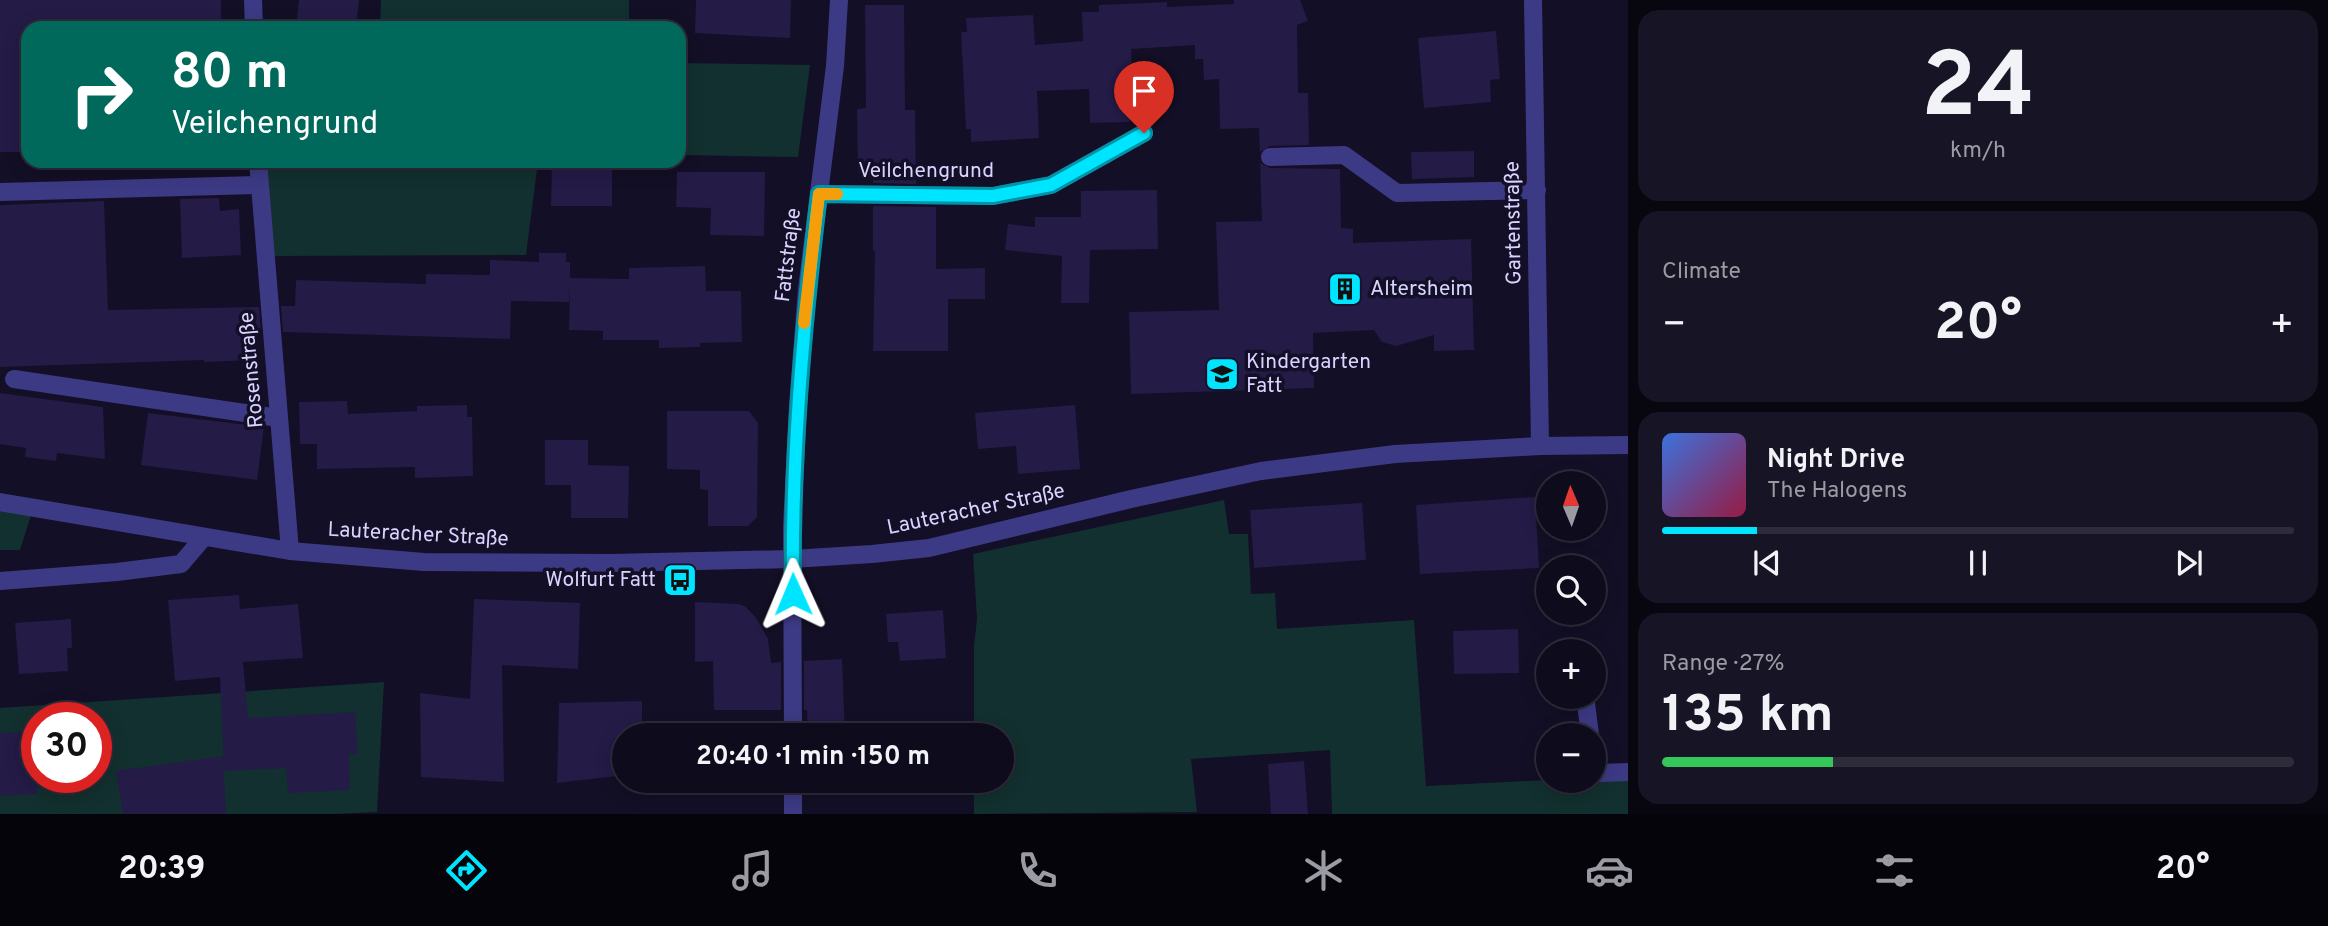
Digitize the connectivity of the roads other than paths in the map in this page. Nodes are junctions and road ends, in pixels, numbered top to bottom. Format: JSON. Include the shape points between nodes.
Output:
{"nodes":[{"id":1,"x":253,"y":0,"type":"edge"},
{"id":2,"x":839,"y":0,"type":"edge"},
{"id":3,"x":1533,"y":0,"type":"edge"},
{"id":4,"x":254,"y":21,"type":"edge"},
{"id":5,"x":1144,"y":133,"type":"dead end"},
{"id":6,"x":1270,"y":157,"type":"dead end"},
{"id":7,"x":258,"y":168,"type":"edge"},
{"id":8,"x":259,"y":185,"type":"junction"},
{"id":9,"x":1537,"y":190,"type":"junction"},
{"id":10,"x":0,"y":192,"type":"edge"},
{"id":11,"x":819,"y":194,"type":"junction"},
{"id":12,"x":14,"y":379,"type":"dead end"},
{"id":13,"x":279,"y":418,"type":"junction"},
{"id":14,"x":1628,"y":445,"type":"edge"},
{"id":15,"x":1540,"y":446,"type":"junction"},
{"id":16,"x":0,"y":502,"type":"edge"},
{"id":17,"x":204,"y":537,"type":"junction"},
{"id":18,"x":290,"y":551,"type":"junction"},
{"id":19,"x":792,"y":559,"type":"junction"},
{"id":20,"x":0,"y":581,"type":"edge"},
{"id":21,"x":793,"y":723,"type":"edge"},
{"id":22,"x":1628,"y":772,"type":"edge"},
{"id":23,"x":1606,"y":774,"type":"edge"},
{"id":24,"x":793,"y":793,"type":"edge"},
{"id":25,"x":793,"y":814,"type":"edge"}],
"edges":[{"from":1,"to":4,"type":"street"},
{"from":2,"to":11,"type":"street","name":"Fattstraße"},
{"from":3,"to":9,"type":"street","name":"Gartenstraße"},
{"from":5,"to":11,"type":"street","name":"Veilchengrund","via":[[1051,185],[993,196]]},
{"from":6,"to":9,"type":"street","via":[[1344,155],[1397,193],[1444,185]]},
{"from":7,"to":8,"type":"street","name":"Rosenstraße"},
{"from":8,"to":10,"type":"street"},
{"from":8,"to":13,"type":"street","name":"Rosenstraße"},
{"from":9,"to":15,"type":"street","name":"Gartenstraße"},
{"from":11,"to":19,"type":"street","name":"Fattstraße","via":[[800,369]]},
{"from":12,"to":13,"type":"street"},
{"from":13,"to":18,"type":"street","name":"Rosenstraße"},
{"from":14,"to":15,"type":"street","name":"Lauteracher Straße","via":[[1562,455]]},
{"from":15,"to":19,"type":"street","name":"Lauteracher Straße","via":[[1395,454],[1261,471],[929,548]]},
{"from":16,"to":17,"type":"street","name":"Lauteracher Straße"},
{"from":17,"to":18,"type":"street","name":"Lauteracher Straße"},
{"from":17,"to":20,"type":"street","via":[[181,564]]},
{"from":18,"to":19,"type":"street","name":"Lauteracher Straße","via":[[424,562],[611,564]]},
{"from":19,"to":21,"type":"street","name":"Fattstraße"},
{"from":22,"to":23,"type":"street"},
{"from":24,"to":25,"type":"street"}]}
